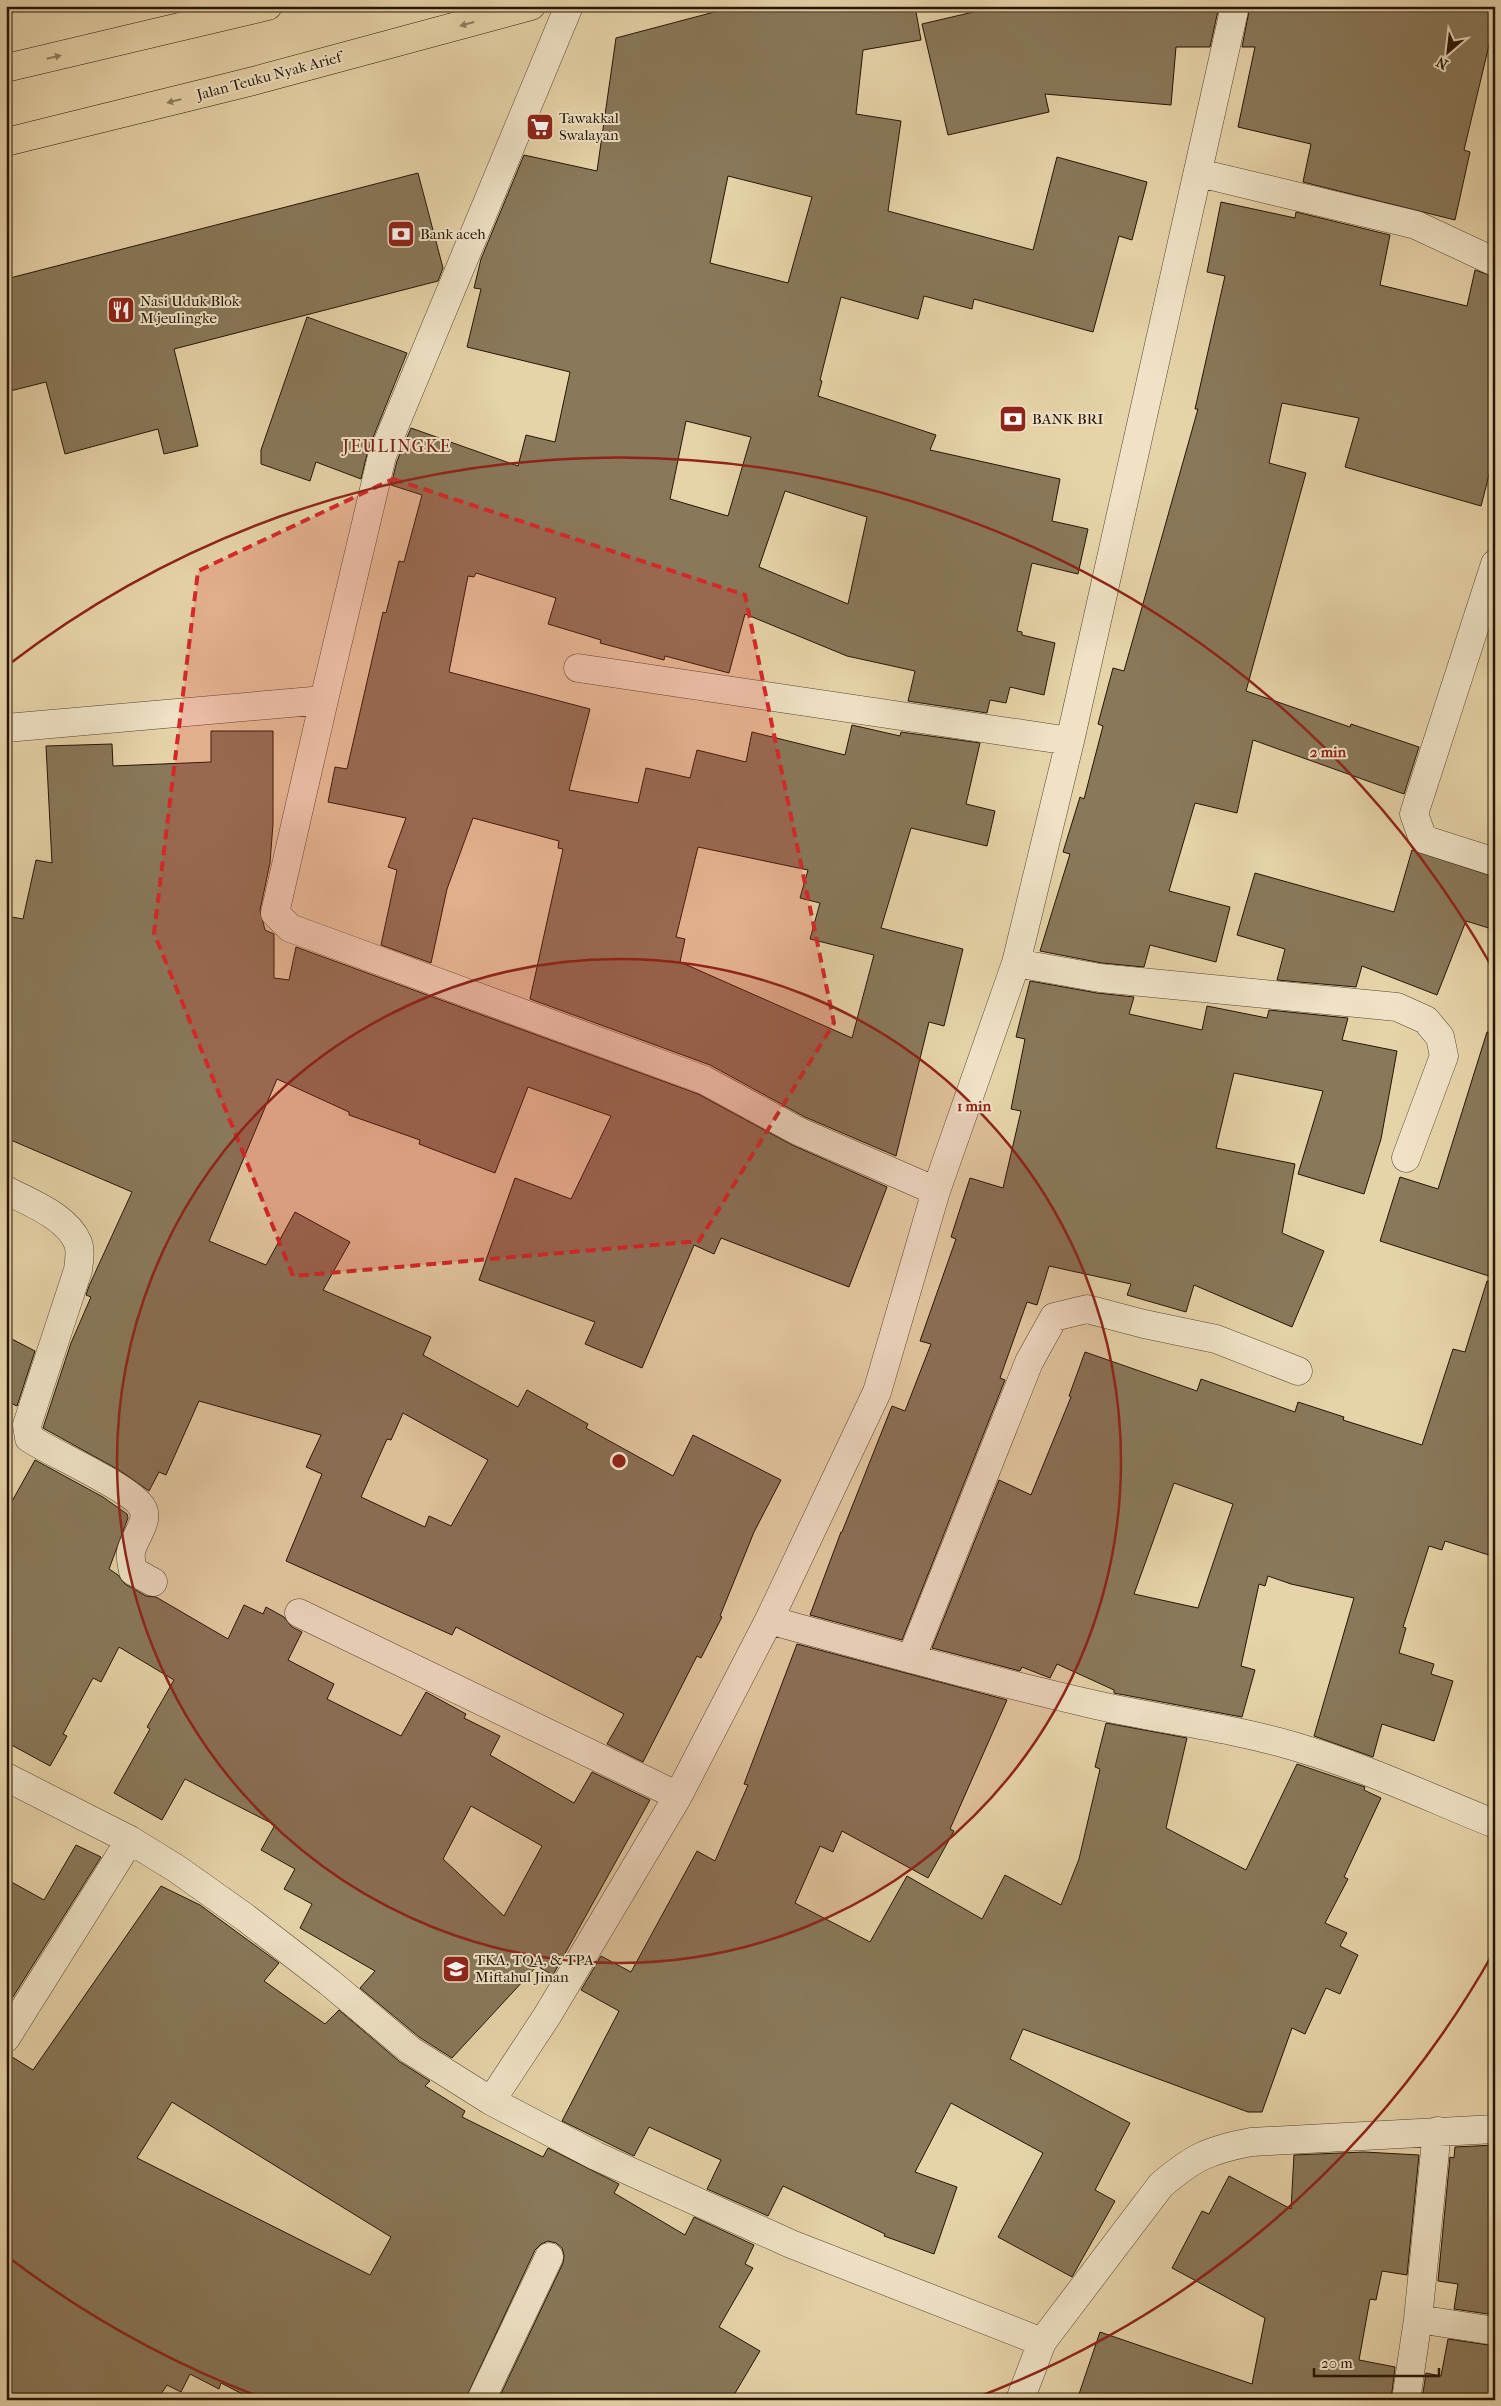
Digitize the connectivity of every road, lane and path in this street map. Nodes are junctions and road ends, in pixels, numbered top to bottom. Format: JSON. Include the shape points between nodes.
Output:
{"nodes":[{"id":1,"x":268,"y":6,"type":"edge"},
{"id":2,"x":531,"y":6,"type":"edge"},
{"id":3,"x":569,"y":6,"type":"edge"},
{"id":4,"x":1235,"y":6,"type":"edge"},
{"id":5,"x":6,"y":68,"type":"edge"},
{"id":6,"x":6,"y":142,"type":"edge"},
{"id":7,"x":1199,"y":174,"type":"junction"},
{"id":8,"x":1495,"y":262,"type":"edge"},
{"id":9,"x":1495,"y":564,"type":"edge"},
{"id":10,"x":578,"y":668,"type":"dead end"},
{"id":11,"x":324,"y":700,"type":"junction"},
{"id":12,"x":6,"y":728,"type":"edge"},
{"id":13,"x":1070,"y":741,"type":"junction"},
{"id":14,"x":1495,"y":862,"type":"edge"},
{"id":15,"x":1016,"y":963,"type":"junction"},
{"id":16,"x":1406,"y":1158,"type":"dead end"},
{"id":17,"x":6,"y":1190,"type":"edge"},
{"id":18,"x":936,"y":1191,"type":"junction"},
{"id":19,"x":1298,"y":1371,"type":"dead end"},
{"id":20,"x":153,"y":1582,"type":"dead end"},
{"id":21,"x":299,"y":1613,"type":"dead end"},
{"id":22,"x":769,"y":1620,"type":"junction"},
{"id":23,"x":911,"y":1659,"type":"junction"},
{"id":24,"x":6,"y":1777,"type":"edge"},
{"id":25,"x":678,"y":1796,"type":"junction"},
{"id":26,"x":1495,"y":1824,"type":"edge"},
{"id":27,"x":130,"y":1840,"type":"junction"},
{"id":28,"x":6,"y":2038,"type":"edge"},
{"id":29,"x":491,"y":2100,"type":"junction"},
{"id":30,"x":1495,"y":2129,"type":"edge"},
{"id":31,"x":1437,"y":2131,"type":"junction"},
{"id":32,"x":549,"y":2257,"type":"dead end"},
{"id":33,"x":1418,"y":2319,"type":"junction"},
{"id":34,"x":1495,"y":2332,"type":"edge"},
{"id":35,"x":1042,"y":2342,"type":"junction"},
{"id":36,"x":480,"y":2400,"type":"edge"},
{"id":37,"x":1020,"y":2400,"type":"edge"},
{"id":38,"x":1406,"y":2400,"type":"edge"}],
"edges":[{"from":5,"to":1,"type":"highway","one_way":true},
{"from":2,"to":6,"type":"highway","name":"Jalan Teuku Nyak Arief","one_way":true,"via":[[257,80]]},
{"from":3,"to":11,"type":"street","via":[[382,456]]},
{"from":4,"to":7,"type":"street"},
{"from":7,"to":8,"type":"street","via":[[1416,225]]},
{"from":7,"to":13,"type":"street"},
{"from":9,"to":14,"type":"street","via":[[1414,814],[1424,839]]},
{"from":10,"to":13,"type":"street"},
{"from":11,"to":12,"type":"street"},
{"from":11,"to":18,"type":"street","via":[[275,913],[290,928],[704,1080],[798,1130]]},
{"from":13,"to":15,"type":"street"},
{"from":15,"to":16,"type":"street","via":[[1100,978],[1397,1007],[1426,1020],[1440,1037],[1444,1056]]},
{"from":15,"to":18,"type":"street"},
{"from":17,"to":20,"type":"street","via":[[54,1216],[72,1233],[80,1254],[78,1270],[27,1425],[29,1438],[42,1448],[126,1491],[142,1505],[145,1515],[131,1554],[133,1571]]},
{"from":18,"to":22,"type":"street","via":[[877,1392]]},
{"from":19,"to":23,"type":"street","via":[[1216,1339],[1087,1309],[1054,1318],[1029,1362]]},
{"from":21,"to":25,"type":"street"},
{"from":22,"to":23,"type":"street"},
{"from":22,"to":25,"type":"street"},
{"from":23,"to":26,"type":"street","via":[[1097,1705],[1214,1727],[1292,1746],[1343,1762]]},
{"from":24,"to":27,"type":"street"},
{"from":25,"to":29,"type":"street","via":[[547,2016]]},
{"from":27,"to":28,"type":"street"},
{"from":27,"to":29,"type":"street","via":[[246,1918],[410,2050]]},
{"from":29,"to":35,"type":"street","via":[[596,2156],[791,2244]]},
{"from":30,"to":31,"type":"street"},
{"from":31,"to":33,"type":"street"},
{"from":31,"to":35,"type":"street","via":[[1251,2142],[1216,2149],[1185,2165],[1161,2185]]},
{"from":32,"to":36,"type":"street"},
{"from":33,"to":34,"type":"street"},
{"from":33,"to":38,"type":"street"},
{"from":35,"to":37,"type":"street"}]}
